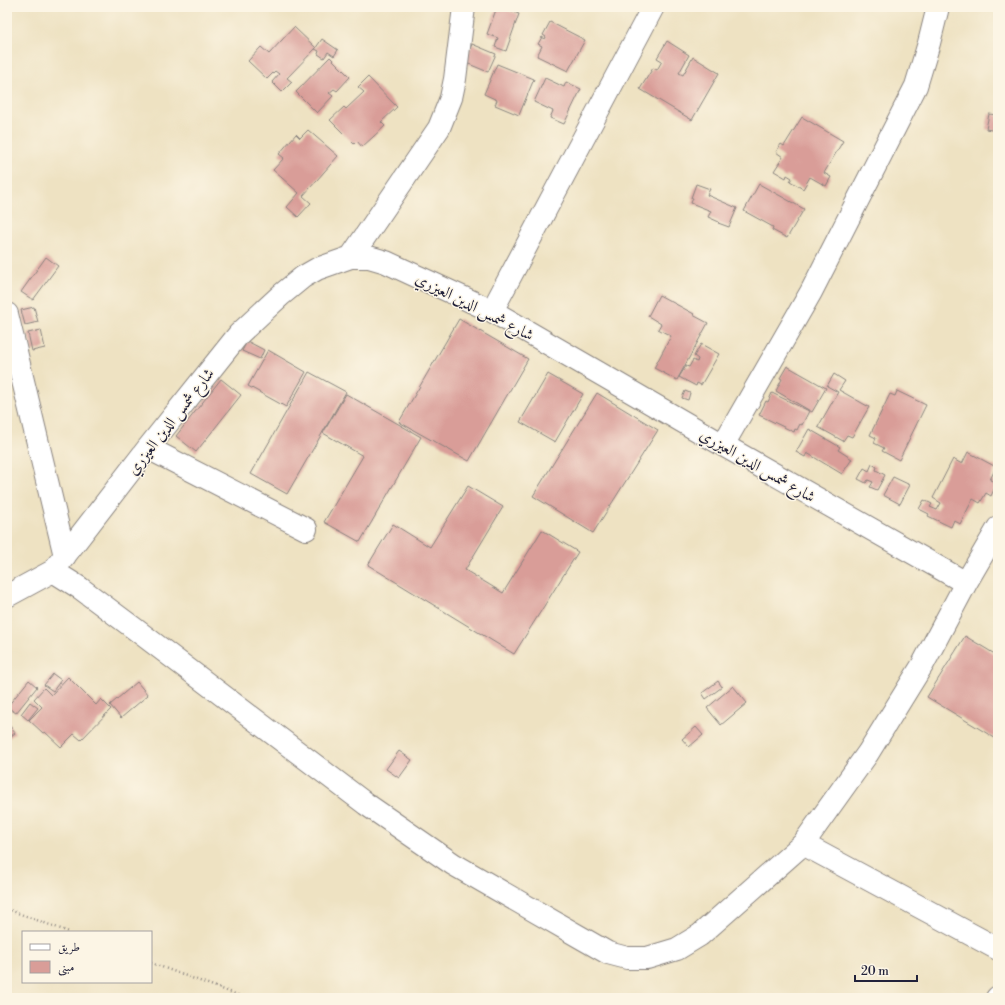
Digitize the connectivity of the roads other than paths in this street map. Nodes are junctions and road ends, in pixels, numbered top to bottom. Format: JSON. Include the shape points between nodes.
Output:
{"nodes":[{"id":1,"x":464,"y":7,"type":"edge"},
{"id":2,"x":653,"y":7,"type":"edge"},
{"id":3,"x":938,"y":7,"type":"edge"},
{"id":4,"x":351,"y":257,"type":"junction"},
{"id":5,"x":492,"y":311,"type":"junction"},
{"id":6,"x":7,"y":314,"type":"edge"},
{"id":7,"x":723,"y":445,"type":"junction"},
{"id":8,"x":148,"y":448,"type":"junction"},
{"id":9,"x":998,"y":528,"type":"edge"},
{"id":10,"x":306,"y":529,"type":"dead end"},
{"id":11,"x":59,"y":564,"type":"junction"},
{"id":12,"x":966,"y":583,"type":"junction"},
{"id":13,"x":7,"y":596,"type":"edge"},
{"id":14,"x":803,"y":844,"type":"junction"},
{"id":15,"x":998,"y":949,"type":"edge"}],
"edges":[{"from":1,"to":4,"type":"street","via":[[455,79],[451,98],[439,128]]},
{"from":2,"to":5,"type":"street"},
{"from":3,"to":7,"type":"street","via":[[916,86],[811,292]]},
{"from":4,"to":5,"type":"street","name":"شارع شمس الدين العيزري","via":[[369,257],[386,262]]},
{"from":4,"to":8,"type":"street","name":"شارع شمس الدين العيزري","via":[[303,277],[239,334]]},
{"from":5,"to":7,"type":"street","name":"شارع شمس الدين العيزري"},
{"from":6,"to":11,"type":"street"},
{"from":7,"to":12,"type":"street","name":"شارع شمس الدين العيزري"},
{"from":8,"to":10,"type":"street"},
{"from":8,"to":11,"type":"street","name":"شارع شمس الدين العيزري"},
{"from":9,"to":12,"type":"street"},
{"from":11,"to":13,"type":"street","name":"شارع شمس الدين العيزري"},
{"from":11,"to":14,"type":"street","via":[[80,588],[384,817],[453,864],[608,952],[627,958],[647,958],[677,949],[700,934]]},
{"from":12,"to":14,"type":"street","via":[[923,664],[880,734]]},
{"from":14,"to":15,"type":"street"}]}
